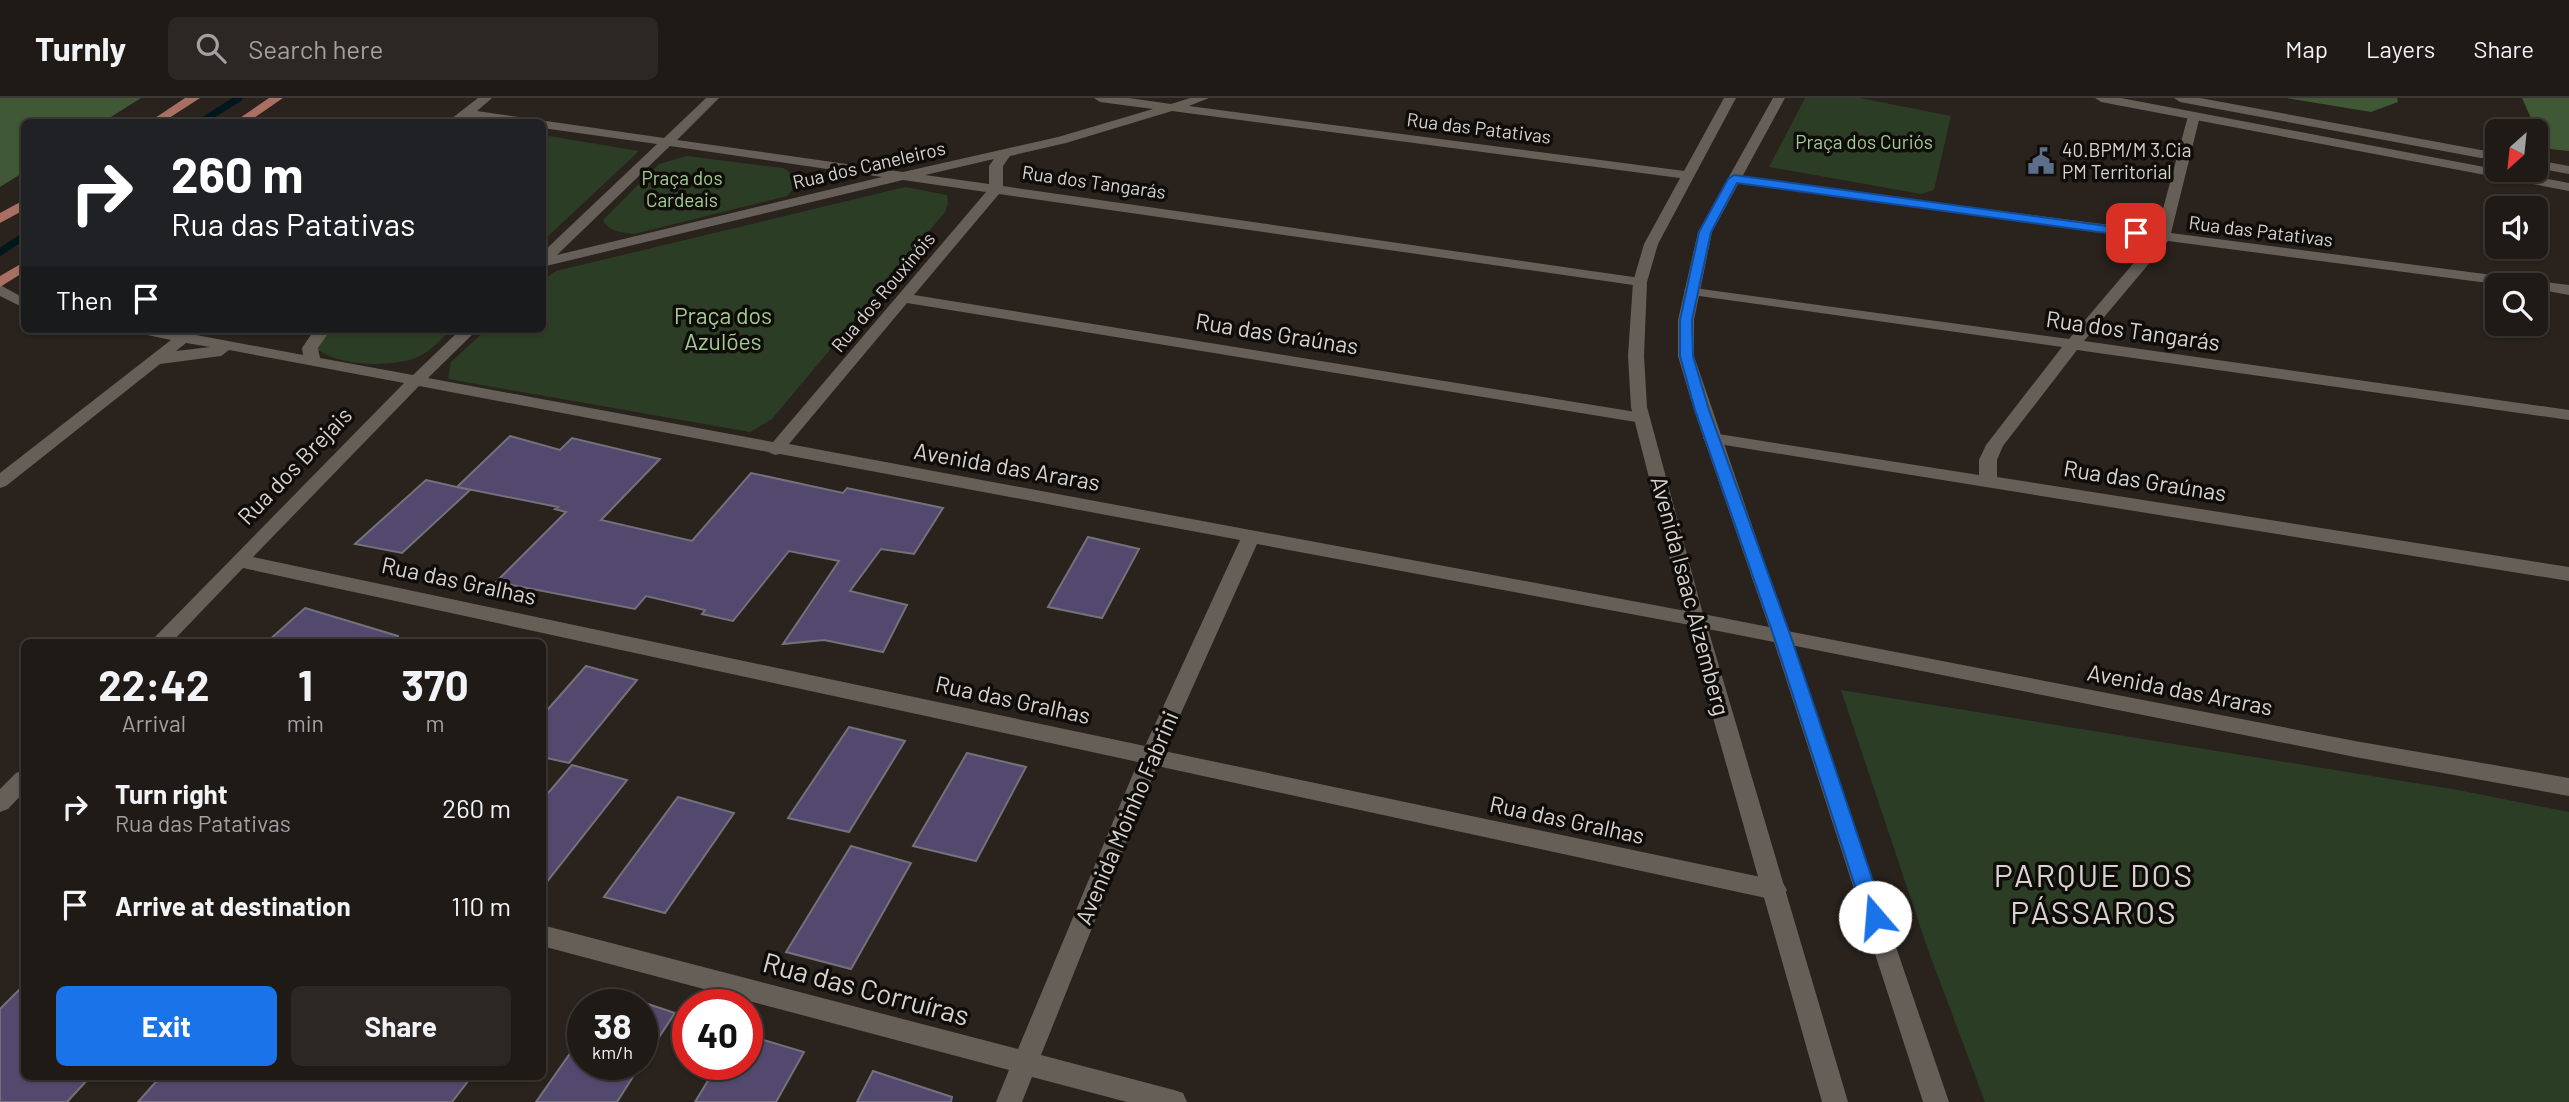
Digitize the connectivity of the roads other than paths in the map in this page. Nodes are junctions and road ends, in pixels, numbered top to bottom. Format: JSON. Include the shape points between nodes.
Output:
{"nodes":[{"id":1,"x":194,"y":98,"type":"edge"},
{"id":2,"x":277,"y":98,"type":"edge"},
{"id":3,"x":486,"y":98,"type":"edge"},
{"id":4,"x":713,"y":98,"type":"edge"},
{"id":5,"x":1100,"y":98,"type":"edge"},
{"id":6,"x":1203,"y":98,"type":"edge"},
{"id":7,"x":1730,"y":98,"type":"edge"},
{"id":8,"x":1779,"y":98,"type":"edge"},
{"id":9,"x":2101,"y":98,"type":"edge"},
{"id":10,"x":2180,"y":98,"type":"edge"},
{"id":11,"x":1175,"y":108,"type":"junction"},
{"id":12,"x":466,"y":113,"type":"junction"},
{"id":13,"x":2194,"y":116,"type":"junction"},
{"id":14,"x":160,"y":119,"type":"edge"},
{"id":15,"x":245,"y":119,"type":"edge"},
{"id":16,"x":457,"y":119,"type":"edge"},
{"id":17,"x":511,"y":119,"type":"edge"},
{"id":18,"x":546,"y":125,"type":"edge"},
{"id":19,"x":668,"y":142,"type":"junction"},
{"id":20,"x":1005,"y":153,"type":"junction"},
{"id":21,"x":2485,"y":155,"type":"edge"},
{"id":22,"x":2548,"y":166,"type":"edge"},
{"id":23,"x":2569,"y":170,"type":"edge"},
{"id":24,"x":1687,"y":175,"type":"junction"},
{"id":25,"x":905,"y":176,"type":"junction"},
{"id":26,"x":1734,"y":179,"type":"junction"},
{"id":27,"x":2569,"y":187,"type":"edge"},
{"id":28,"x":996,"y":189,"type":"junction"},
{"id":29,"x":21,"y":206,"type":"edge"},
{"id":30,"x":0,"y":219,"type":"edge"},
{"id":31,"x":2163,"y":237,"type":"junction"},
{"id":32,"x":546,"y":258,"type":"edge"},
{"id":33,"x":546,"y":261,"type":"edge"},
{"id":34,"x":21,"y":268,"type":"edge"},
{"id":35,"x":2485,"y":279,"type":"edge"},
{"id":36,"x":1640,"y":282,"type":"junction"},
{"id":37,"x":0,"y":283,"type":"edge"},
{"id":38,"x":2548,"y":287,"type":"edge"},
{"id":39,"x":0,"y":290,"type":"edge"},
{"id":40,"x":1692,"y":290,"type":"junction"},
{"id":41,"x":2569,"y":290,"type":"edge"},
{"id":42,"x":903,"y":298,"type":"junction"},
{"id":43,"x":21,"y":302,"type":"edge"},
{"id":44,"x":188,"y":333,"type":"edge"},
{"id":45,"x":320,"y":333,"type":"edge"},
{"id":46,"x":466,"y":333,"type":"edge"},
{"id":47,"x":2072,"y":345,"type":"junction"},
{"id":48,"x":268,"y":352,"type":"junction"},
{"id":49,"x":312,"y":360,"type":"junction"},
{"id":50,"x":153,"y":361,"type":"junction"},
{"id":51,"x":416,"y":380,"type":"junction"},
{"id":52,"x":2569,"y":415,"type":"edge"},
{"id":53,"x":1642,"y":418,"type":"junction"},
{"id":54,"x":1712,"y":438,"type":"junction"},
{"id":55,"x":775,"y":450,"type":"junction"},
{"id":56,"x":1988,"y":480,"type":"junction"},
{"id":57,"x":0,"y":482,"type":"edge"},
{"id":58,"x":1251,"y":536,"type":"junction"},
{"id":59,"x":240,"y":561,"type":"junction"},
{"id":60,"x":2569,"y":573,"type":"edge"},
{"id":61,"x":1695,"y":619,"type":"junction"},
{"id":62,"x":1782,"y":637,"type":"junction"},
{"id":63,"x":163,"y":639,"type":"edge"},
{"id":64,"x":1151,"y":758,"type":"junction"},
{"id":65,"x":2569,"y":787,"type":"edge"},
{"id":66,"x":1775,"y":890,"type":"junction"},
{"id":67,"x":546,"y":936,"type":"edge"},
{"id":68,"x":1026,"y":1063,"type":"junction"},
{"id":69,"x":1009,"y":1102,"type":"edge"},
{"id":70,"x":1174,"y":1102,"type":"edge"},
{"id":71,"x":1835,"y":1102,"type":"edge"},
{"id":72,"x":1936,"y":1102,"type":"edge"}],
"edges":[{"from":1,"to":14,"type":"main road"},
{"from":2,"to":15,"type":"main road"},
{"from":3,"to":12,"type":"street"},
{"from":4,"to":19,"type":"street"},
{"from":5,"to":11,"type":"street","name":"Rua das Patativas"},
{"from":6,"to":11,"type":"street","name":"Rua dos Caneleiros"},
{"from":7,"to":24,"type":"street","name":"Avenida Isaac Aizemberg"},
{"from":8,"to":26,"type":"street"},
{"from":9,"to":13,"type":"street"},
{"from":10,"to":21,"type":"street"},
{"from":11,"to":20,"type":"street","name":"Rua dos Caneleiros"},
{"from":11,"to":24,"type":"street","name":"Rua das Patativas"},
{"from":12,"to":16,"type":"street"},
{"from":12,"to":17,"type":"street"},
{"from":13,"to":27,"type":"street"},
{"from":13,"to":31,"type":"street"},
{"from":18,"to":19,"type":"street","name":"Rua dos Tangarás"},
{"from":19,"to":25,"type":"street","name":"Rua dos Tangarás"},
{"from":19,"to":32,"type":"street"},
{"from":20,"to":25,"type":"street","name":"Rua dos Caneleiros"},
{"from":20,"to":28,"type":"street","name":"Rua dos Rouxinóis","via":[[996,166]]},
{"from":22,"to":23,"type":"street"},
{"from":24,"to":36,"type":"street","name":"Avenida Isaac Aizemberg","via":[[1651,244]]},
{"from":25,"to":28,"type":"street","name":"Rua dos Tangarás"},
{"from":25,"to":33,"type":"street","name":"Rua dos Caneleiros"},
{"from":26,"to":31,"type":"street","name":"Rua das Patativas"},
{"from":26,"to":40,"type":"street","via":[[1705,232]]},
{"from":28,"to":36,"type":"street","name":"Rua dos Tangarás"},
{"from":28,"to":42,"type":"street","name":"Rua dos Rouxinóis"},
{"from":29,"to":30,"type":"main road"},
{"from":31,"to":35,"type":"street","name":"Rua das Patativas"},
{"from":31,"to":47,"type":"street"},
{"from":34,"to":37,"type":"main road"},
{"from":36,"to":53,"type":"street","name":"Avenida Isaac Aizemberg","via":[[1636,356]]},
{"from":38,"to":41,"type":"street","name":"Rua das Patativas"},
{"from":39,"to":43,"type":"street"},
{"from":40,"to":47,"type":"street","name":"Rua dos Tangarás"},
{"from":40,"to":54,"type":"street","via":[[1686,356]]},
{"from":42,"to":53,"type":"street","name":"Rua das Graúnas"},
{"from":42,"to":55,"type":"street","name":"Rua dos Rouxinóis"},
{"from":44,"to":48,"type":"street","name":"Avenida das Araras"},
{"from":44,"to":50,"type":"street"},
{"from":45,"to":49,"type":"street","via":[[310,348]]},
{"from":46,"to":51,"type":"street","name":"Rua dos Brejais"},
{"from":47,"to":52,"type":"street","name":"Rua dos Tangarás"},
{"from":47,"to":56,"type":"street","via":[[1995,445]]},
{"from":48,"to":49,"type":"street","name":"Avenida das Araras"},
{"from":48,"to":50,"type":"street","name":"Avenida das Araras","via":[[204,352]]},
{"from":49,"to":51,"type":"street","name":"Avenida das Araras"},
{"from":50,"to":57,"type":"street"},
{"from":51,"to":55,"type":"street","name":"Avenida das Araras"},
{"from":51,"to":59,"type":"street","name":"Rua dos Brejais"},
{"from":53,"to":61,"type":"street","name":"Avenida Isaac Aizemberg"},
{"from":54,"to":56,"type":"street","name":"Rua das Graúnas"},
{"from":54,"to":62,"type":"street"},
{"from":55,"to":58,"type":"street","name":"Avenida das Araras"},
{"from":56,"to":60,"type":"street","name":"Rua das Graúnas"},
{"from":58,"to":61,"type":"street","name":"Avenida das Araras"},
{"from":58,"to":64,"type":"street","name":"Avenida Moinho Fabrini"},
{"from":59,"to":63,"type":"street","name":"Rua dos Brejais"},
{"from":59,"to":64,"type":"street","name":"Rua das Gralhas"},
{"from":61,"to":62,"type":"street","name":"Avenida das Araras"},
{"from":61,"to":66,"type":"street","name":"Avenida Isaac Aizemberg"},
{"from":62,"to":65,"type":"street","name":"Avenida das Araras"},
{"from":62,"to":72,"type":"street"},
{"from":64,"to":66,"type":"street","name":"Rua das Gralhas"},
{"from":64,"to":68,"type":"street","name":"Avenida Moinho Fabrini"},
{"from":66,"to":71,"type":"street","name":"Avenida Isaac Aizemberg"},
{"from":67,"to":68,"type":"street","name":"Rua das Corruíras"},
{"from":68,"to":69,"type":"street","name":"Avenida Moinho Fabrini"},
{"from":68,"to":70,"type":"street","name":"Rua das Corruíras"}]}
